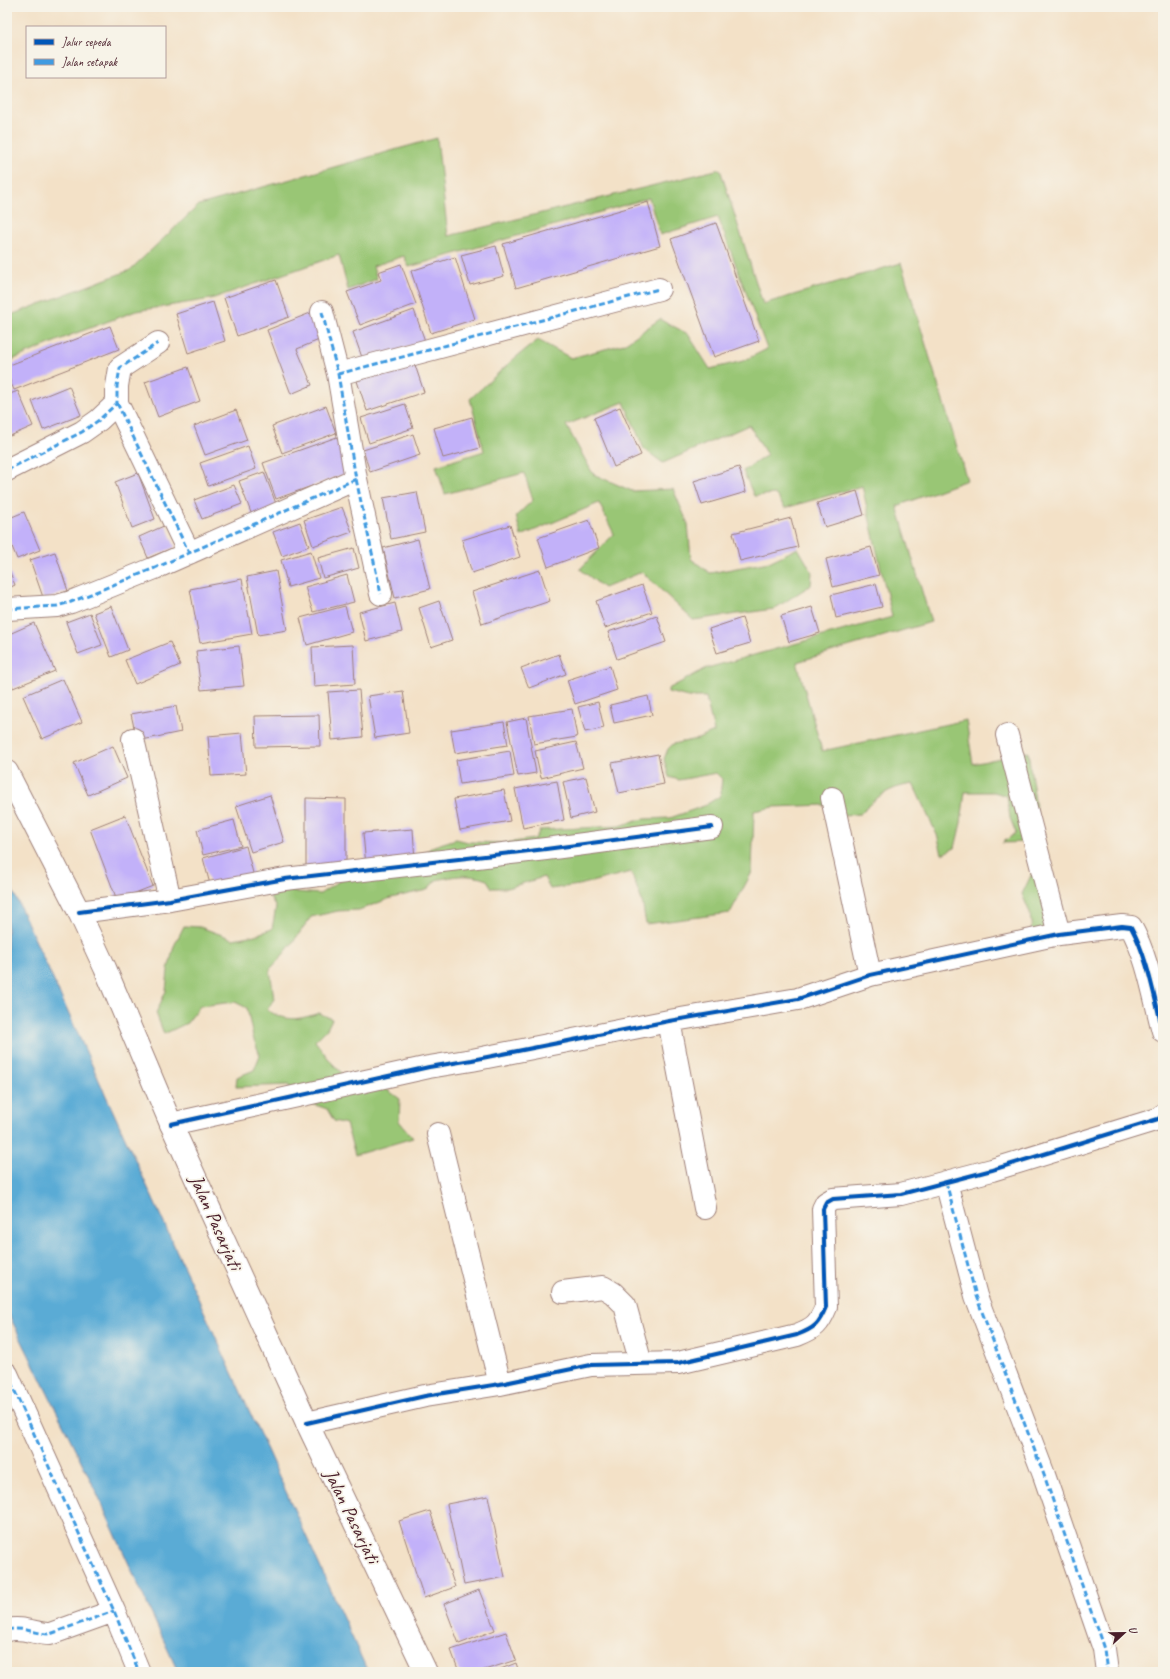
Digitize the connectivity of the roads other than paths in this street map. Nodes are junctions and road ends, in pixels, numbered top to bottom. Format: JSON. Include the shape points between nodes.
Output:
{"nodes":[{"id":1,"x":659,"y":289,"type":"dead end"},
{"id":2,"x":322,"y":312,"type":"dead end"},
{"id":3,"x":158,"y":343,"type":"dead end"},
{"id":4,"x":338,"y":374,"type":"junction"},
{"id":5,"x":117,"y":403,"type":"junction"},
{"id":6,"x":7,"y":470,"type":"edge"},
{"id":7,"x":356,"y":478,"type":"junction"},
{"id":8,"x":189,"y":553,"type":"junction"},
{"id":9,"x":381,"y":594,"type":"dead end"},
{"id":10,"x":7,"y":608,"type":"edge"},
{"id":11,"x":1007,"y":735,"type":"dead end"},
{"id":12,"x":133,"y":739,"type":"dead end"},
{"id":13,"x":7,"y":772,"type":"edge"},
{"id":14,"x":832,"y":798,"type":"dead end"},
{"id":15,"x":712,"y":827,"type":"dead end"},
{"id":16,"x":170,"y":900,"type":"junction"},
{"id":17,"x":79,"y":912,"type":"junction"},
{"id":18,"x":1059,"y":934,"type":"junction"},
{"id":19,"x":1155,"y":966,"type":"edge"},
{"id":20,"x":870,"y":974,"type":"junction"},
{"id":21,"x":669,"y":1022,"type":"junction"},
{"id":22,"x":1163,"y":1031,"type":"edge"},
{"id":23,"x":1163,"y":1115,"type":"edge"},
{"id":24,"x":171,"y":1124,"type":"junction"},
{"id":25,"x":438,"y":1134,"type":"dead end"},
{"id":26,"x":946,"y":1182,"type":"junction"},
{"id":27,"x":705,"y":1208,"type":"dead end"},
{"id":28,"x":563,"y":1292,"type":"dead end"},
{"id":29,"x":641,"y":1364,"type":"junction"},
{"id":30,"x":7,"y":1374,"type":"edge"},
{"id":31,"x":500,"y":1384,"type":"junction"},
{"id":32,"x":307,"y":1423,"type":"junction"},
{"id":33,"x":114,"y":1611,"type":"junction"},
{"id":34,"x":7,"y":1630,"type":"edge"},
{"id":35,"x":139,"y":1672,"type":"edge"},
{"id":36,"x":426,"y":1672,"type":"edge"},
{"id":37,"x":1106,"y":1672,"type":"edge"}],
"edges":[{"from":1,"to":4,"type":"street"},
{"from":2,"to":4,"type":"street"},
{"from":3,"to":5,"type":"street","via":[[120,368]]},
{"from":4,"to":7,"type":"street"},
{"from":5,"to":6,"type":"street","via":[[100,420],[82,432]]},
{"from":5,"to":8,"type":"street"},
{"from":7,"to":8,"type":"street"},
{"from":7,"to":9,"type":"street"},
{"from":8,"to":10,"type":"street","via":[[71,602],[57,606]]},
{"from":11,"to":18,"type":"street"},
{"from":12,"to":16,"type":"street"},
{"from":13,"to":17,"type":"street","name":"Jalan Pasarjati"},
{"from":14,"to":20,"type":"street"},
{"from":15,"to":16,"type":"street","via":[[285,879]]},
{"from":16,"to":17,"type":"street"},
{"from":17,"to":24,"type":"street","name":"Jalan Pasarjati"},
{"from":18,"to":19,"type":"street","via":[[1131,927]]},
{"from":18,"to":20,"type":"street"},
{"from":19,"to":22,"type":"street"},
{"from":20,"to":21,"type":"street","via":[[798,999]]},
{"from":21,"to":24,"type":"street","via":[[429,1067]]},
{"from":21,"to":27,"type":"street"},
{"from":23,"to":26,"type":"street","via":[[1158,1119]]},
{"from":24,"to":32,"type":"street","name":"Jalan Pasarjati"},
{"from":25,"to":31,"type":"street"},
{"from":26,"to":29,"type":"street","via":[[901,1194],[833,1199],[826,1203],[823,1209],[826,1307],[812,1329],[797,1335],[678,1363]]},
{"from":26,"to":37,"type":"street","via":[[976,1296],[1044,1475],[1104,1649]]},
{"from":28,"to":29,"type":"street","via":[[603,1287],[613,1293],[625,1305]]},
{"from":29,"to":31,"type":"street","via":[[591,1365]]},
{"from":30,"to":33,"type":"street"},
{"from":31,"to":32,"type":"street","via":[[425,1396]]},
{"from":32,"to":36,"type":"street","name":"Jalan Pasarjati"},
{"from":33,"to":34,"type":"street","via":[[50,1634],[16,1628]]},
{"from":33,"to":35,"type":"street"}]}
